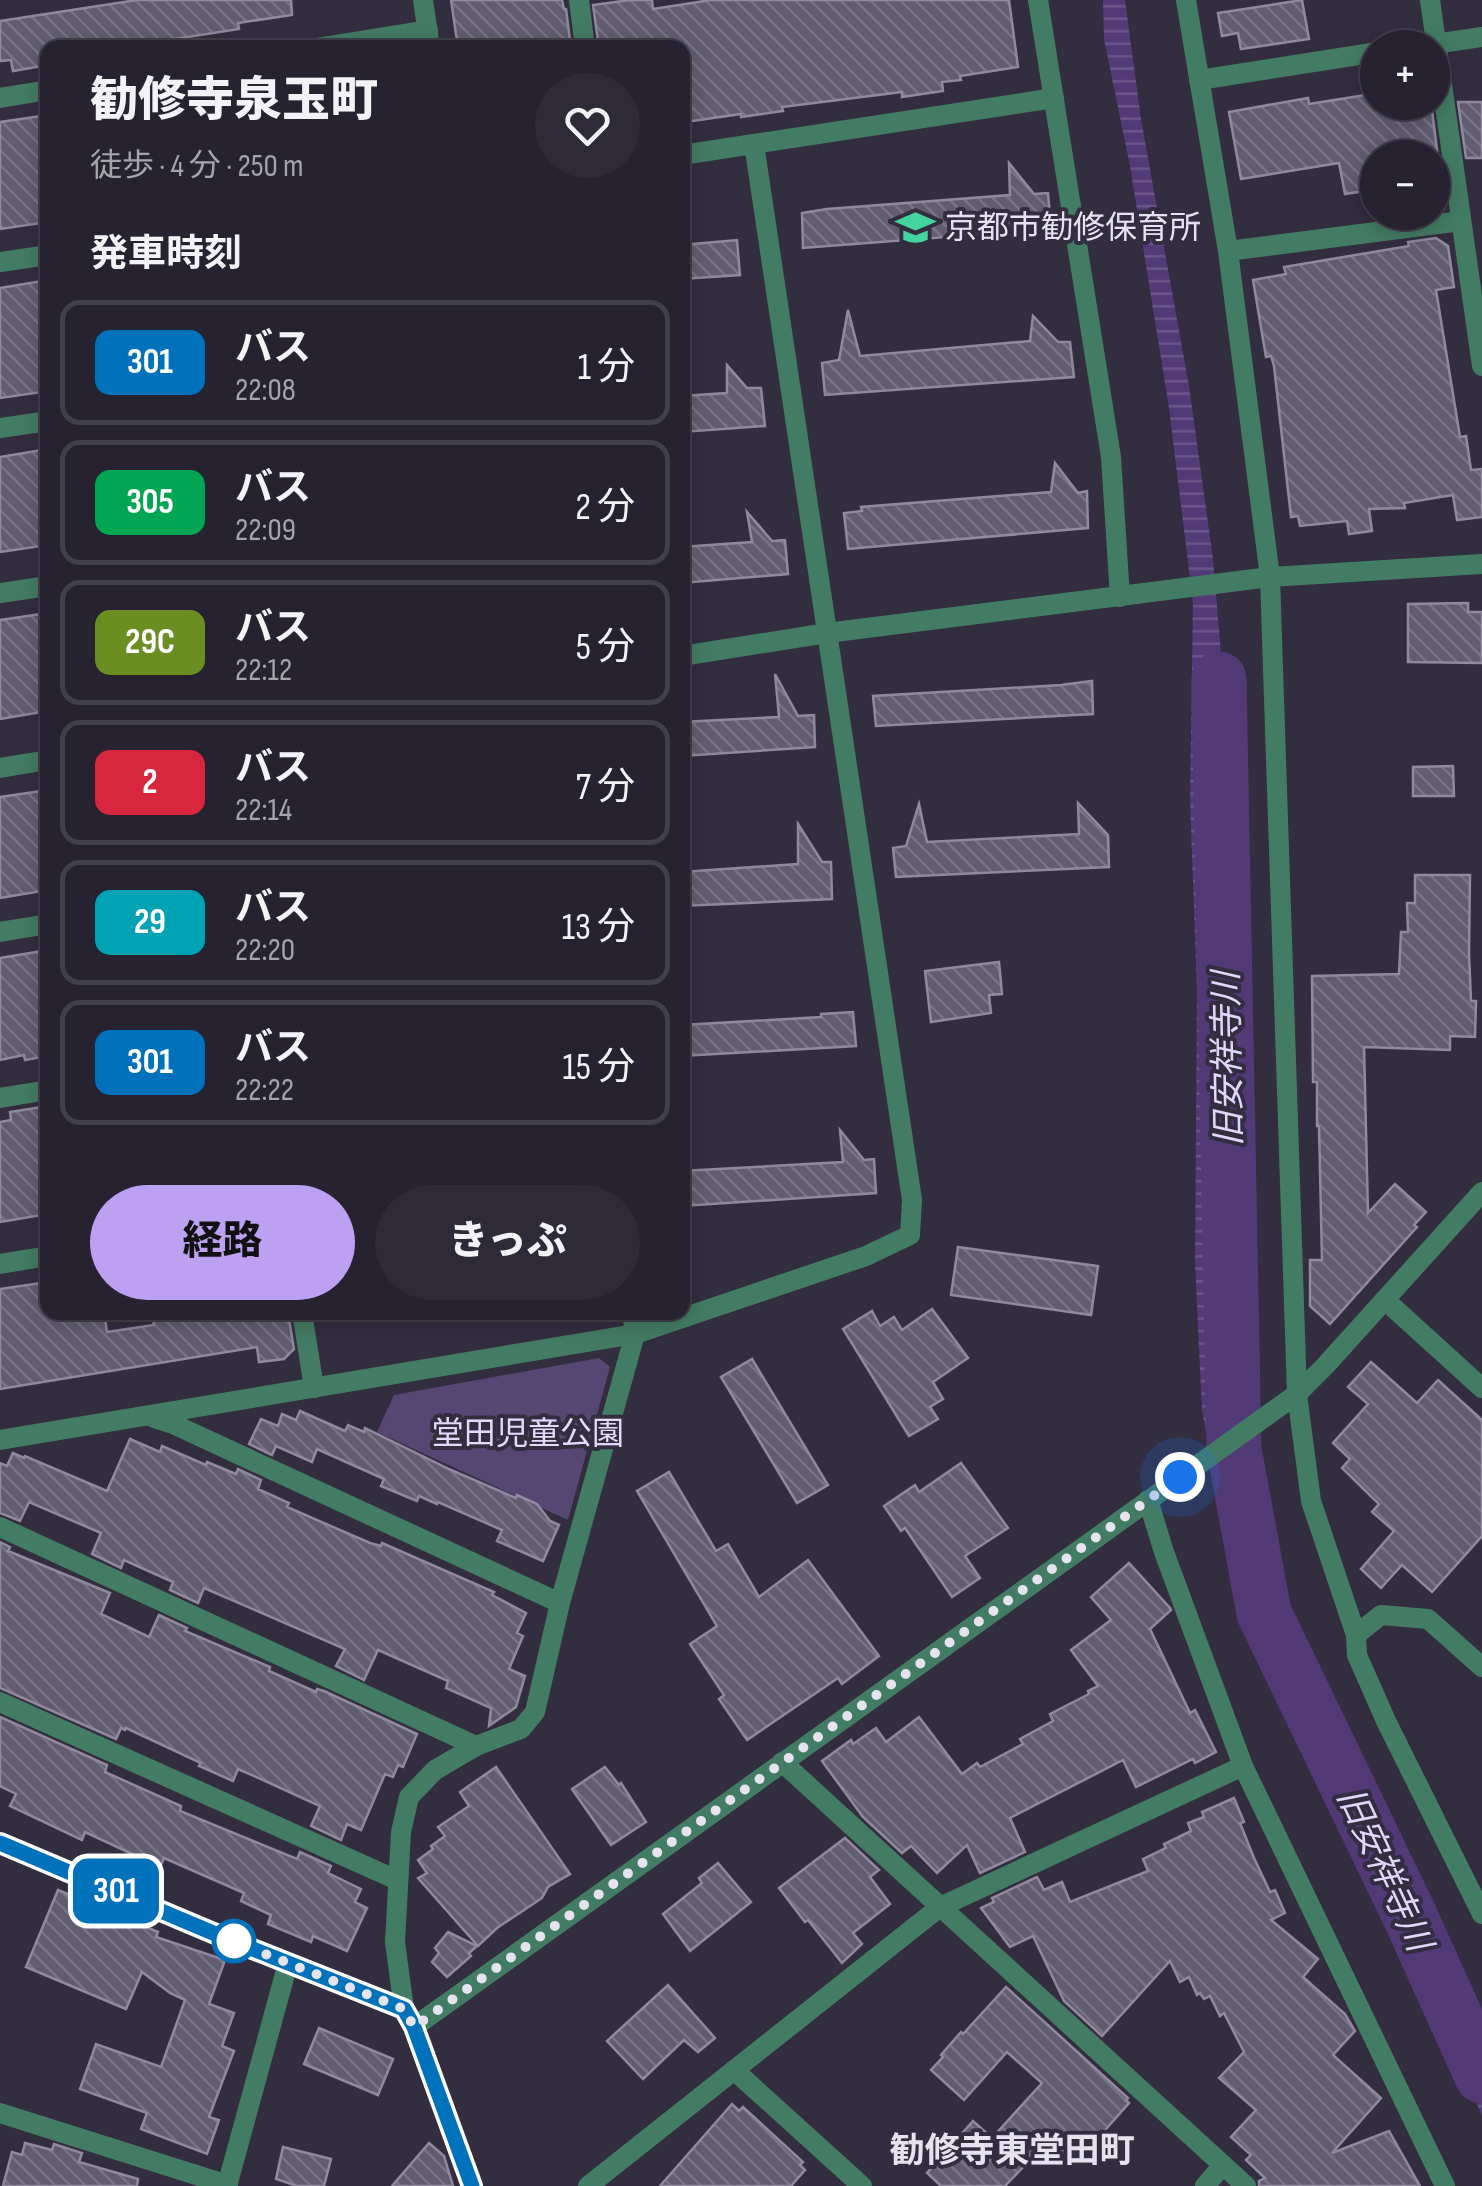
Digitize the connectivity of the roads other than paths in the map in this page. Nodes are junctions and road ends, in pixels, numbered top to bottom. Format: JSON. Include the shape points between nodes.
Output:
{"nodes":[{"id":1,"x":423,"y":0,"type":"edge"},
{"id":2,"x":578,"y":0,"type":"edge"},
{"id":3,"x":1038,"y":0,"type":"edge"},
{"id":4,"x":1186,"y":0,"type":"edge"},
{"id":5,"x":1430,"y":0,"type":"edge"},
{"id":6,"x":1434,"y":30,"type":"edge"},
{"id":7,"x":1482,"y":37,"type":"edge"},
{"id":8,"x":429,"y":39,"type":"edge"},
{"id":9,"x":584,"y":40,"type":"edge"},
{"id":10,"x":1450,"y":41,"type":"edge"},
{"id":11,"x":1360,"y":55,"type":"edge"},
{"id":12,"x":1199,"y":80,"type":"junction"},
{"id":13,"x":40,"y":91,"type":"edge"},
{"id":14,"x":0,"y":98,"type":"edge"},
{"id":15,"x":1054,"y":98,"type":"junction"},
{"id":16,"x":1447,"y":120,"type":"edge"},
{"id":17,"x":754,"y":144,"type":"junction"},
{"id":18,"x":690,"y":154,"type":"edge"},
{"id":19,"x":1461,"y":222,"type":"junction"},
{"id":20,"x":1228,"y":251,"type":"junction"},
{"id":21,"x":40,"y":255,"type":"edge"},
{"id":22,"x":0,"y":262,"type":"edge"},
{"id":23,"x":1482,"y":366,"type":"edge"},
{"id":24,"x":40,"y":422,"type":"edge"},
{"id":25,"x":0,"y":428,"type":"edge"},
{"id":26,"x":1482,"y":564,"type":"edge"},
{"id":27,"x":1270,"y":577,"type":"junction"},
{"id":28,"x":40,"y":587,"type":"edge"},
{"id":29,"x":0,"y":594,"type":"edge"},
{"id":30,"x":1120,"y":597,"type":"junction"},
{"id":31,"x":827,"y":632,"type":"junction"},
{"id":32,"x":690,"y":655,"type":"edge"},
{"id":33,"x":40,"y":761,"type":"edge"},
{"id":34,"x":0,"y":768,"type":"edge"},
{"id":35,"x":40,"y":925,"type":"edge"},
{"id":36,"x":0,"y":932,"type":"edge"},
{"id":37,"x":40,"y":1091,"type":"edge"},
{"id":38,"x":0,"y":1098,"type":"edge"},
{"id":39,"x":1482,"y":1192,"type":"edge"},
{"id":40,"x":40,"y":1257,"type":"edge"},
{"id":41,"x":0,"y":1264,"type":"edge"},
{"id":42,"x":1385,"y":1300,"type":"junction"},
{"id":43,"x":690,"y":1315,"type":"edge"},
{"id":44,"x":303,"y":1320,"type":"edge"},
{"id":45,"x":633,"y":1320,"type":"edge"},
{"id":46,"x":676,"y":1320,"type":"edge"},
{"id":47,"x":635,"y":1334,"type":"junction"},
{"id":48,"x":314,"y":1388,"type":"junction"},
{"id":49,"x":1482,"y":1388,"type":"edge"},
{"id":50,"x":1298,"y":1394,"type":"junction"},
{"id":51,"x":147,"y":1416,"type":"junction"},
{"id":52,"x":0,"y":1440,"type":"edge"},
{"id":53,"x":1148,"y":1500,"type":"junction"},
{"id":54,"x":0,"y":1526,"type":"edge"},
{"id":55,"x":560,"y":1603,"type":"junction"},
{"id":56,"x":1356,"y":1635,"type":"junction"},
{"id":57,"x":1482,"y":1667,"type":"edge"},
{"id":58,"x":0,"y":1702,"type":"edge"},
{"id":59,"x":476,"y":1746,"type":"junction"},
{"id":60,"x":782,"y":1762,"type":"junction"},
{"id":61,"x":1243,"y":1766,"type":"junction"},
{"id":62,"x":0,"y":1843,"type":"edge"},
{"id":63,"x":397,"y":1880,"type":"junction"},
{"id":64,"x":940,"y":1907,"type":"junction"},
{"id":65,"x":1482,"y":1914,"type":"edge"},
{"id":66,"x":288,"y":1963,"type":"junction"},
{"id":67,"x":409,"y":2018,"type":"junction"},
{"id":68,"x":734,"y":2070,"type":"junction"},
{"id":69,"x":0,"y":2113,"type":"edge"},
{"id":70,"x":1223,"y":2165,"type":"junction"},
{"id":71,"x":228,"y":2186,"type":"edge"},
{"id":72,"x":472,"y":2186,"type":"edge"},
{"id":73,"x":588,"y":2186,"type":"edge"},
{"id":74,"x":862,"y":2186,"type":"edge"},
{"id":75,"x":1205,"y":2186,"type":"edge"},
{"id":76,"x":1246,"y":2186,"type":"edge"},
{"id":77,"x":1446,"y":2186,"type":"edge"}],
"edges":[{"from":1,"to":8,"type":"street"},
{"from":2,"to":9,"type":"street"},
{"from":3,"to":15,"type":"street"},
{"from":4,"to":12,"type":"street"},
{"from":5,"to":6,"type":"street"},
{"from":7,"to":10,"type":"street"},
{"from":11,"to":12,"type":"street"},
{"from":12,"to":20,"type":"street"},
{"from":13,"to":14,"type":"street"},
{"from":15,"to":17,"type":"street"},
{"from":15,"to":30,"type":"street","via":[[1111,457]]},
{"from":16,"to":19,"type":"street"},
{"from":17,"to":18,"type":"street"},
{"from":17,"to":31,"type":"street"},
{"from":19,"to":20,"type":"street"},
{"from":19,"to":23,"type":"street"},
{"from":20,"to":27,"type":"street"},
{"from":21,"to":22,"type":"street"},
{"from":24,"to":25,"type":"street"},
{"from":26,"to":27,"type":"street"},
{"from":27,"to":30,"type":"street"},
{"from":27,"to":50,"type":"street"},
{"from":28,"to":29,"type":"street"},
{"from":30,"to":31,"type":"street"},
{"from":31,"to":32,"type":"street"},
{"from":31,"to":43,"type":"street","via":[[912,1200],[910,1236]]},
{"from":33,"to":34,"type":"street"},
{"from":35,"to":36,"type":"street"},
{"from":37,"to":38,"type":"street"},
{"from":39,"to":42,"type":"street"},
{"from":40,"to":41,"type":"street"},
{"from":42,"to":49,"type":"street"},
{"from":42,"to":50,"type":"street"},
{"from":44,"to":48,"type":"street"},
{"from":45,"to":47,"type":"street"},
{"from":46,"to":47,"type":"street"},
{"from":47,"to":48,"type":"street"},
{"from":47,"to":55,"type":"street"},
{"from":48,"to":51,"type":"street"},
{"from":50,"to":53,"type":"street"},
{"from":50,"to":56,"type":"street","via":[[1311,1501]]},
{"from":51,"to":52,"type":"street"},
{"from":51,"to":55,"type":"street"},
{"from":53,"to":60,"type":"street"},
{"from":53,"to":61,"type":"street"},
{"from":54,"to":59,"type":"street"},
{"from":55,"to":59,"type":"street","via":[[535,1712],[521,1728]]},
{"from":56,"to":57,"type":"street","via":[[1381,1615],[1428,1619]]},
{"from":56,"to":65,"type":"street","via":[[1357,1656],[1386,1721]]},
{"from":58,"to":63,"type":"street"},
{"from":59,"to":63,"type":"street","via":[[435,1770],[409,1798]]},
{"from":60,"to":64,"type":"street"},
{"from":60,"to":67,"type":"street"},
{"from":61,"to":64,"type":"street"},
{"from":61,"to":77,"type":"street"},
{"from":62,"to":66,"type":"street"},
{"from":63,"to":67,"type":"street","via":[[396,1942]]},
{"from":64,"to":68,"type":"street"},
{"from":64,"to":70,"type":"street"},
{"from":66,"to":67,"type":"street"},
{"from":66,"to":71,"type":"street"},
{"from":67,"to":72,"type":"street"},
{"from":68,"to":73,"type":"street"},
{"from":68,"to":74,"type":"street"},
{"from":69,"to":71,"type":"street"},
{"from":70,"to":75,"type":"street"},
{"from":70,"to":76,"type":"street"}]}
